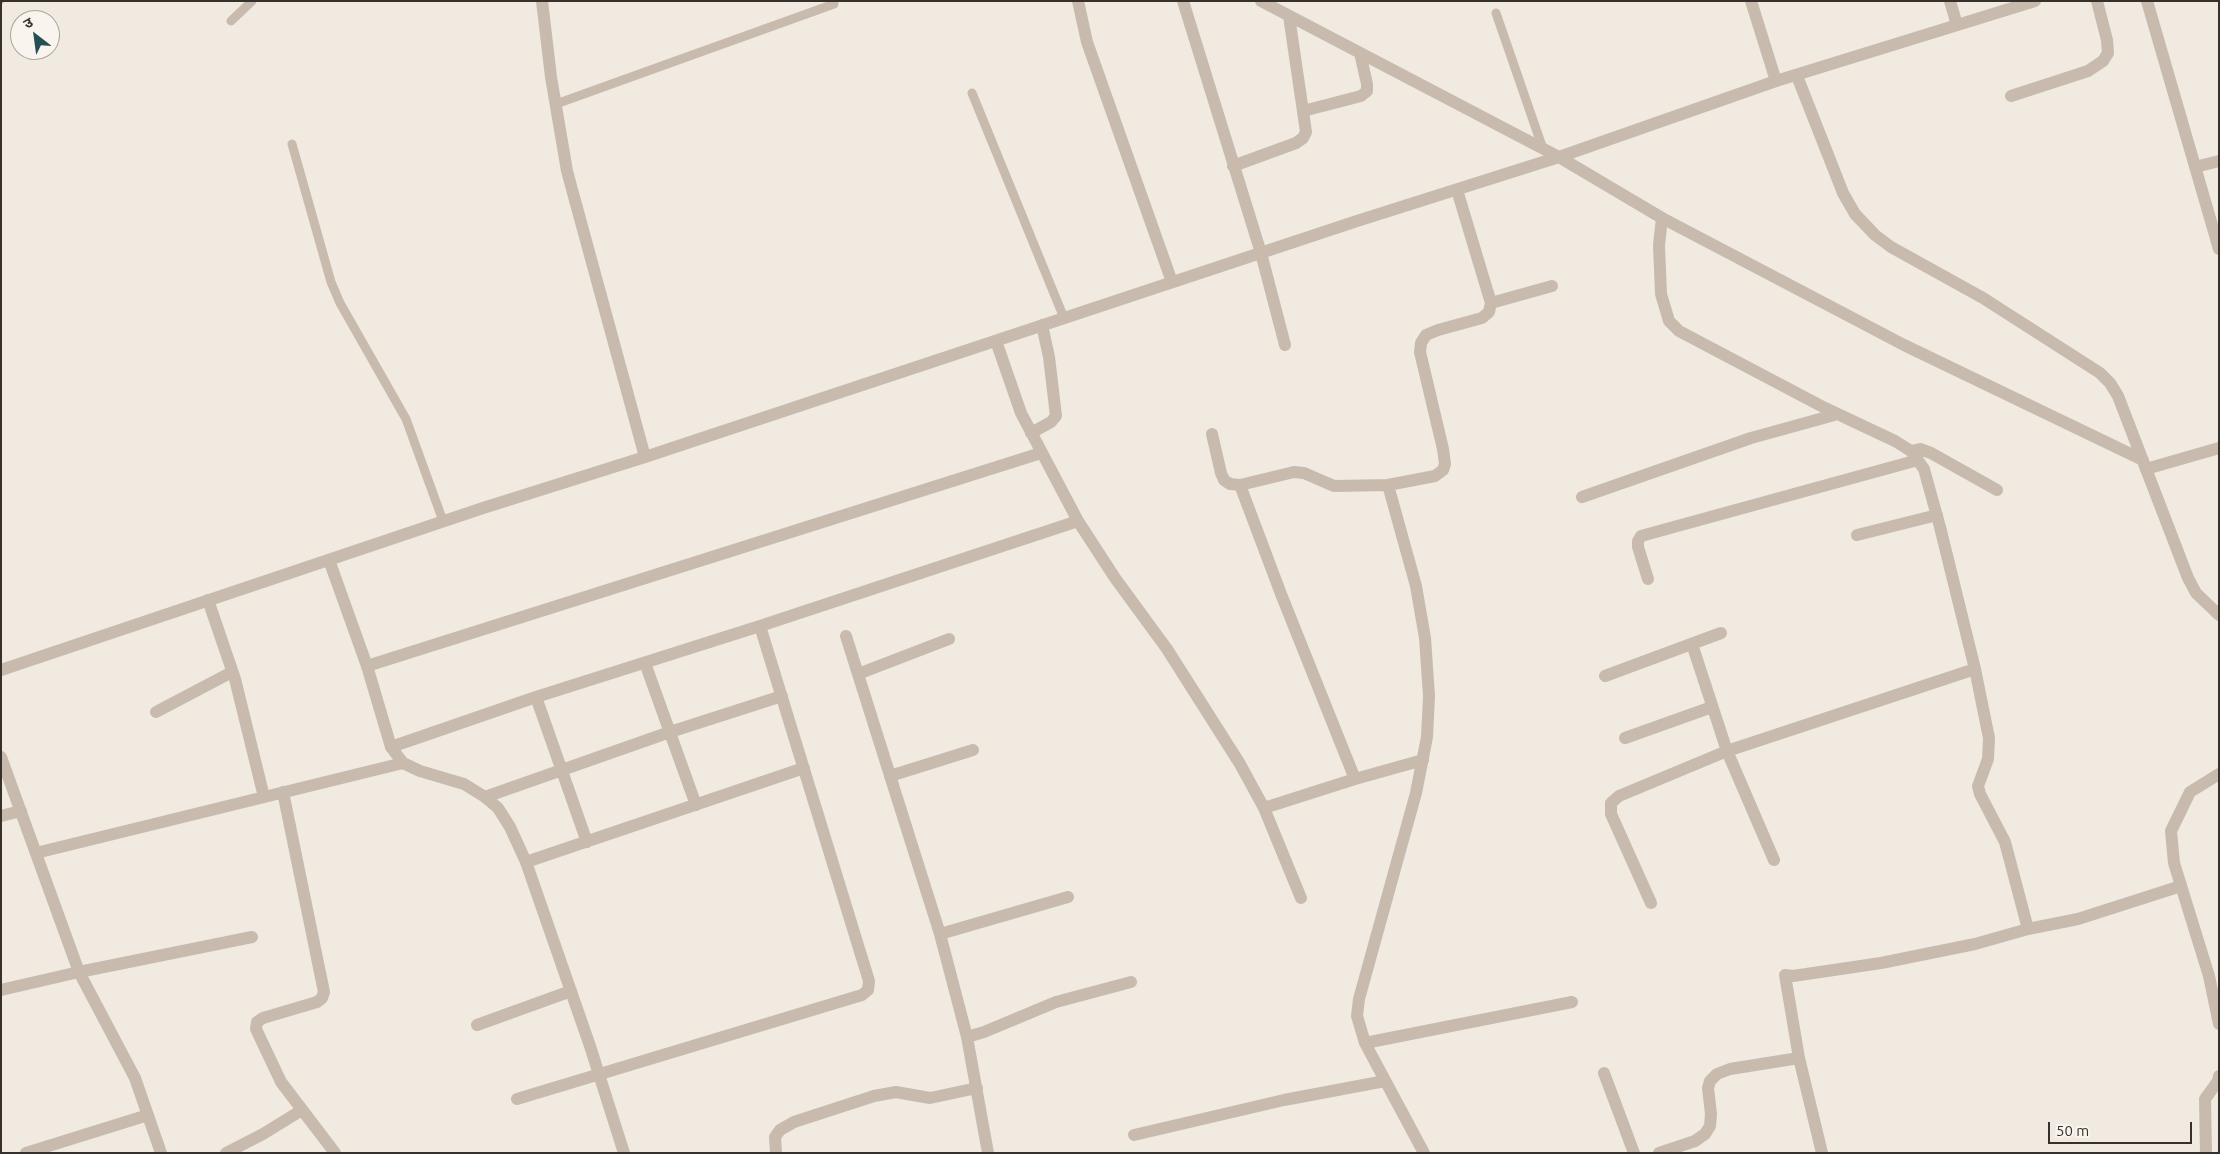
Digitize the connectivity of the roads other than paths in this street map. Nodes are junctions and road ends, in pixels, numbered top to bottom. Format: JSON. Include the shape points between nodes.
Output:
{"nodes":[{"id":1,"x":252,"y":1,"type":"edge"},
{"id":2,"x":542,"y":1,"type":"edge"},
{"id":3,"x":1078,"y":1,"type":"edge"},
{"id":4,"x":1183,"y":1,"type":"edge"},
{"id":5,"x":1261,"y":1,"type":"edge"},
{"id":6,"x":1750,"y":1,"type":"edge"},
{"id":7,"x":1950,"y":1,"type":"edge"},
{"id":8,"x":2035,"y":1,"type":"edge"},
{"id":9,"x":2097,"y":1,"type":"edge"},
{"id":10,"x":2148,"y":1,"type":"edge"},
{"id":11,"x":834,"y":4,"type":"dead end"},
{"id":12,"x":1496,"y":13,"type":"dead end"},
{"id":13,"x":1289,"y":16,"type":"junction"},
{"id":14,"x":230,"y":21,"type":"dead end"},
{"id":15,"x":1957,"y":25,"type":"junction"},
{"id":16,"x":1360,"y":53,"type":"junction"},
{"id":17,"x":1797,"y":76,"type":"junction"},
{"id":18,"x":1776,"y":82,"type":"junction"},
{"id":19,"x":972,"y":94,"type":"dead end"},
{"id":20,"x":2012,"y":96,"type":"dead end"},
{"id":21,"x":556,"y":104,"type":"junction"},
{"id":22,"x":1303,"y":111,"type":"junction"},
{"id":23,"x":292,"y":144,"type":"dead end"},
{"id":24,"x":1544,"y":149,"type":"junction"},
{"id":25,"x":1559,"y":157,"type":"junction"},
{"id":26,"x":2219,"y":160,"type":"edge"},
{"id":27,"x":1233,"y":166,"type":"junction"},
{"id":28,"x":2195,"y":167,"type":"junction"},
{"id":29,"x":1457,"y":190,"type":"junction"},
{"id":30,"x":1662,"y":218,"type":"junction"},
{"id":31,"x":2219,"y":249,"type":"edge"},
{"id":32,"x":1261,"y":253,"type":"junction"},
{"id":33,"x":1172,"y":282,"type":"junction"},
{"id":34,"x":1552,"y":286,"type":"dead end"},
{"id":35,"x":1491,"y":303,"type":"junction"},
{"id":36,"x":1064,"y":318,"type":"junction"},
{"id":37,"x":1042,"y":325,"type":"junction"},
{"id":38,"x":996,"y":341,"type":"junction"},
{"id":39,"x":1285,"y":345,"type":"dead end"},
{"id":40,"x":1838,"y":414,"type":"junction"},
{"id":41,"x":1031,"y":433,"type":"junction"},
{"id":42,"x":1212,"y":434,"type":"dead end"},
{"id":43,"x":2219,"y":448,"type":"edge"},
{"id":44,"x":1042,"y":453,"type":"junction"},
{"id":45,"x":1914,"y":455,"type":"junction"},
{"id":46,"x":645,"y":457,"type":"junction"},
{"id":47,"x":2144,"y":465,"type":"junction"},
{"id":48,"x":1240,"y":484,"type":"junction"},
{"id":49,"x":1388,"y":485,"type":"junction"},
{"id":50,"x":1997,"y":490,"type":"dead end"},
{"id":51,"x":1582,"y":497,"type":"dead end"},
{"id":52,"x":1937,"y":515,"type":"junction"},
{"id":53,"x":1078,"y":520,"type":"junction"},
{"id":54,"x":443,"y":521,"type":"junction"},
{"id":55,"x":1857,"y":534,"type":"dead end"},
{"id":56,"x":329,"y":560,"type":"junction"},
{"id":57,"x":1648,"y":579,"type":"dead end"},
{"id":58,"x":208,"y":600,"type":"junction"},
{"id":59,"x":2219,"y":615,"type":"edge"},
{"id":60,"x":760,"y":626,"type":"junction"},
{"id":61,"x":1721,"y":633,"type":"dead end"},
{"id":62,"x":846,"y":636,"type":"dead end"},
{"id":63,"x":949,"y":639,"type":"dead end"},
{"id":64,"x":1692,"y":644,"type":"junction"},
{"id":65,"x":645,"y":663,"type":"junction"},
{"id":66,"x":367,"y":666,"type":"junction"},
{"id":67,"x":1975,"y":669,"type":"junction"},
{"id":68,"x":1,"y":670,"type":"edge"},
{"id":69,"x":232,"y":672,"type":"junction"},
{"id":70,"x":858,"y":674,"type":"junction"},
{"id":71,"x":1605,"y":676,"type":"dead end"},
{"id":72,"x":782,"y":696,"type":"junction"},
{"id":73,"x":536,"y":697,"type":"junction"},
{"id":74,"x":1712,"y":707,"type":"junction"},
{"id":75,"x":156,"y":712,"type":"dead end"},
{"id":76,"x":670,"y":732,"type":"junction"},
{"id":77,"x":1626,"y":738,"type":"dead end"},
{"id":78,"x":391,"y":747,"type":"junction"},
{"id":79,"x":973,"y":750,"type":"dead end"},
{"id":80,"x":1726,"y":751,"type":"junction"},
{"id":81,"x":1,"y":757,"type":"edge"},
{"id":82,"x":1423,"y":760,"type":"junction"},
{"id":83,"x":403,"y":763,"type":"junction"},
{"id":84,"x":804,"y":768,"type":"junction"},
{"id":85,"x":562,"y":770,"type":"junction"},
{"id":86,"x":2219,"y":774,"type":"edge"},
{"id":87,"x":890,"y":776,"type":"junction"},
{"id":88,"x":1355,"y":779,"type":"junction"},
{"id":89,"x":283,"y":792,"type":"junction"},
{"id":90,"x":264,"y":797,"type":"junction"},
{"id":91,"x":485,"y":797,"type":"junction"},
{"id":92,"x":696,"y":805,"type":"junction"},
{"id":93,"x":1264,"y":808,"type":"junction"},
{"id":94,"x":21,"y":811,"type":"junction"},
{"id":95,"x":1,"y":816,"type":"edge"},
{"id":96,"x":587,"y":842,"type":"junction"},
{"id":97,"x":36,"y":853,"type":"junction"},
{"id":98,"x":1774,"y":860,"type":"dead end"},
{"id":99,"x":526,"y":862,"type":"junction"},
{"id":100,"x":2181,"y":886,"type":"junction"},
{"id":101,"x":1068,"y":897,"type":"dead end"},
{"id":102,"x":1301,"y":898,"type":"dead end"},
{"id":103,"x":1651,"y":903,"type":"dead end"},
{"id":104,"x":2028,"y":929,"type":"junction"},
{"id":105,"x":940,"y":934,"type":"junction"},
{"id":106,"x":252,"y":937,"type":"dead end"},
{"id":107,"x":79,"y":972,"type":"junction"},
{"id":108,"x":1131,"y":982,"type":"dead end"},
{"id":109,"x":1,"y":990,"type":"edge"},
{"id":110,"x":571,"y":990,"type":"junction"},
{"id":111,"x":1572,"y":1002,"type":"dead end"},
{"id":112,"x":2219,"y":1024,"type":"edge"},
{"id":113,"x":476,"y":1025,"type":"dead end"},
{"id":114,"x":967,"y":1036,"type":"junction"},
{"id":115,"x":1365,"y":1044,"type":"junction"},
{"id":116,"x":1799,"y":1058,"type":"junction"},
{"id":117,"x":1604,"y":1073,"type":"dead end"},
{"id":118,"x":599,"y":1074,"type":"junction"},
{"id":119,"x":2219,"y":1076,"type":"edge"},
{"id":120,"x":1385,"y":1081,"type":"junction"},
{"id":121,"x":977,"y":1088,"type":"junction"},
{"id":122,"x":517,"y":1099,"type":"dead end"},
{"id":123,"x":302,"y":1110,"type":"junction"},
{"id":124,"x":148,"y":1115,"type":"junction"},
{"id":125,"x":1134,"y":1135,"type":"dead end"},
{"id":126,"x":26,"y":1153,"type":"edge"},
{"id":127,"x":161,"y":1153,"type":"edge"},
{"id":128,"x":226,"y":1153,"type":"edge"},
{"id":129,"x":335,"y":1153,"type":"edge"},
{"id":130,"x":624,"y":1153,"type":"edge"},
{"id":131,"x":776,"y":1153,"type":"edge"},
{"id":132,"x":988,"y":1153,"type":"edge"},
{"id":133,"x":1424,"y":1153,"type":"edge"},
{"id":134,"x":1634,"y":1153,"type":"edge"},
{"id":135,"x":1659,"y":1153,"type":"edge"},
{"id":136,"x":1822,"y":1153,"type":"edge"},
{"id":137,"x":2206,"y":1153,"type":"edge"}],
"edges":[{"from":1,"to":14,"type":"lane"},
{"from":2,"to":21,"type":"street"},
{"from":3,"to":33,"type":"street","via":[[1087,42]]},
{"from":4,"to":27,"type":"street"},
{"from":5,"to":13,"type":"street"},
{"from":6,"to":18,"type":"street"},
{"from":7,"to":15,"type":"street"},
{"from":8,"to":15,"type":"street"},
{"from":9,"to":20,"type":"street","via":[[2107,40],[2108,54],[2103,62],[2088,71]]},
{"from":10,"to":28,"type":"street"},
{"from":11,"to":21,"type":"lane"},
{"from":12,"to":24,"type":"lane"},
{"from":13,"to":16,"type":"street"},
{"from":13,"to":22,"type":"street"},
{"from":15,"to":17,"type":"street"},
{"from":16,"to":22,"type":"street","via":[[1367,91],[1361,96]]},
{"from":16,"to":24,"type":"street"},
{"from":17,"to":18,"type":"street"},
{"from":17,"to":47,"type":"street","via":[[1842,193],[1855,214],[1891,247],[1983,298],[2100,373],[2118,396]]},
{"from":18,"to":25,"type":"street"},
{"from":19,"to":36,"type":"lane"},
{"from":21,"to":46,"type":"street","via":[[567,171]]},
{"from":22,"to":27,"type":"street","via":[[1306,132],[1303,138]]},
{"from":23,"to":54,"type":"lane","via":[[331,282],[406,419]]},
{"from":24,"to":25,"type":"street"},
{"from":25,"to":29,"type":"street"},
{"from":25,"to":30,"type":"street"},
{"from":26,"to":28,"type":"street"},
{"from":27,"to":32,"type":"street"},
{"from":28,"to":31,"type":"street"},
{"from":29,"to":32,"type":"street"},
{"from":29,"to":35,"type":"street"},
{"from":30,"to":40,"type":"street","via":[[1659,273],[1669,321],[1679,331]]},
{"from":30,"to":47,"type":"street","via":[[1904,345]]},
{"from":32,"to":33,"type":"street"},
{"from":32,"to":39,"type":"street"},
{"from":33,"to":36,"type":"street"},
{"from":34,"to":35,"type":"street"},
{"from":35,"to":49,"type":"street","via":[[1489,312],[1482,318],[1438,330],[1426,336],[1421,343],[1420,352],[1445,464],[1435,476]]},
{"from":36,"to":37,"type":"street"},
{"from":37,"to":38,"type":"street"},
{"from":37,"to":41,"type":"street","via":[[1056,416]]},
{"from":38,"to":41,"type":"street"},
{"from":38,"to":46,"type":"street"},
{"from":40,"to":45,"type":"street","via":[[1895,441]]},
{"from":40,"to":51,"type":"street","via":[[1751,438]]},
{"from":41,"to":44,"type":"street"},
{"from":42,"to":48,"type":"street","via":[[1224,480]]},
{"from":43,"to":47,"type":"street"},
{"from":44,"to":53,"type":"street"},
{"from":44,"to":66,"type":"street"},
{"from":45,"to":50,"type":"street","via":[[1920,449],[1931,453]]},
{"from":45,"to":52,"type":"street","via":[[1924,469]]},
{"from":45,"to":57,"type":"street","via":[[1641,536],[1638,547]]},
{"from":46,"to":54,"type":"street"},
{"from":47,"to":59,"type":"street","via":[[2188,578],[2196,593]]},
{"from":48,"to":49,"type":"street","via":[[1299,472],[1334,486]]},
{"from":48,"to":88,"type":"street","via":[[1280,594]]},
{"from":49,"to":82,"type":"street","via":[[1416,586],[1425,638],[1429,696],[1428,738]]},
{"from":52,"to":55,"type":"street"},
{"from":52,"to":67,"type":"street"},
{"from":53,"to":60,"type":"street"},
{"from":53,"to":93,"type":"street","via":[[1181,670]]},
{"from":54,"to":56,"type":"street"},
{"from":56,"to":58,"type":"street"},
{"from":56,"to":66,"type":"street"},
{"from":58,"to":68,"type":"street"},
{"from":58,"to":69,"type":"street"},
{"from":60,"to":65,"type":"street"},
{"from":60,"to":72,"type":"street"},
{"from":61,"to":64,"type":"street"},
{"from":62,"to":70,"type":"street"},
{"from":63,"to":70,"type":"street"},
{"from":64,"to":71,"type":"street"},
{"from":64,"to":74,"type":"street"},
{"from":65,"to":73,"type":"street"},
{"from":65,"to":76,"type":"street"},
{"from":66,"to":78,"type":"street"},
{"from":67,"to":80,"type":"street"},
{"from":67,"to":104,"type":"street","via":[[1990,747],[1978,786],[2008,851]]},
{"from":69,"to":75,"type":"street"},
{"from":69,"to":90,"type":"street"},
{"from":70,"to":87,"type":"street"},
{"from":72,"to":76,"type":"street"},
{"from":72,"to":84,"type":"street"},
{"from":73,"to":78,"type":"street"},
{"from":73,"to":85,"type":"street"},
{"from":74,"to":77,"type":"street"},
{"from":74,"to":80,"type":"street"},
{"from":76,"to":85,"type":"street"},
{"from":76,"to":92,"type":"street"},
{"from":78,"to":83,"type":"street"},
{"from":79,"to":87,"type":"street"},
{"from":80,"to":98,"type":"street"},
{"from":80,"to":103,"type":"street","via":[[1648,782],[1611,803],[1617,831]]},
{"from":81,"to":94,"type":"street"},
{"from":82,"to":88,"type":"street"},
{"from":82,"to":115,"type":"street","via":[[1359,999],[1357,1016]]},
{"from":83,"to":89,"type":"street"},
{"from":83,"to":91,"type":"street","via":[[464,784]]},
{"from":84,"to":92,"type":"street"},
{"from":84,"to":118,"type":"street","via":[[868,990],[862,995]]},
{"from":85,"to":91,"type":"street"},
{"from":85,"to":96,"type":"street"},
{"from":86,"to":100,"type":"street","via":[[2190,792],[2171,832],[2174,863]]},
{"from":87,"to":105,"type":"street"},
{"from":88,"to":93,"type":"street"},
{"from":89,"to":90,"type":"street"},
{"from":89,"to":123,"type":"street","via":[[324,992],[317,1002],[263,1018],[257,1022],[256,1029],[281,1082]]},
{"from":90,"to":97,"type":"street"},
{"from":91,"to":99,"type":"street","via":[[498,808],[510,827]]},
{"from":92,"to":96,"type":"street"},
{"from":93,"to":102,"type":"street"},
{"from":94,"to":95,"type":"street"},
{"from":94,"to":97,"type":"street"},
{"from":96,"to":99,"type":"street"},
{"from":97,"to":107,"type":"street"},
{"from":99,"to":110,"type":"street"},
{"from":100,"to":104,"type":"street","via":[[2078,918]]},
{"from":100,"to":112,"type":"street","via":[[2209,976]]},
{"from":101,"to":105,"type":"street"},
{"from":104,"to":116,"type":"street","via":[[1976,944],[1881,963],[1785,975]]},
{"from":105,"to":114,"type":"street"},
{"from":106,"to":107,"type":"street"},
{"from":107,"to":109,"type":"street"},
{"from":107,"to":124,"type":"street","via":[[135,1078]]},
{"from":108,"to":114,"type":"street","via":[[1056,1002]]},
{"from":110,"to":113,"type":"street"},
{"from":110,"to":118,"type":"street"},
{"from":111,"to":115,"type":"street"},
{"from":114,"to":121,"type":"street"},
{"from":115,"to":120,"type":"street"},
{"from":116,"to":135,"type":"street","via":[[1730,1068],[1717,1074],[1708,1088],[1711,1114],[1705,1134]]},
{"from":116,"to":136,"type":"street"},
{"from":117,"to":134,"type":"street"},
{"from":118,"to":122,"type":"street"},
{"from":118,"to":130,"type":"street"},
{"from":119,"to":137,"type":"street","via":[[2205,1099]]},
{"from":120,"to":125,"type":"street","via":[[1284,1100]]},
{"from":120,"to":133,"type":"street"},
{"from":121,"to":131,"type":"street","via":[[941,1097],[896,1092],[865,1099],[794,1122],[780,1130],[775,1137]]},
{"from":121,"to":132,"type":"street"},
{"from":123,"to":128,"type":"street"},
{"from":123,"to":129,"type":"street"},
{"from":124,"to":126,"type":"street"},
{"from":124,"to":127,"type":"street"}]}
